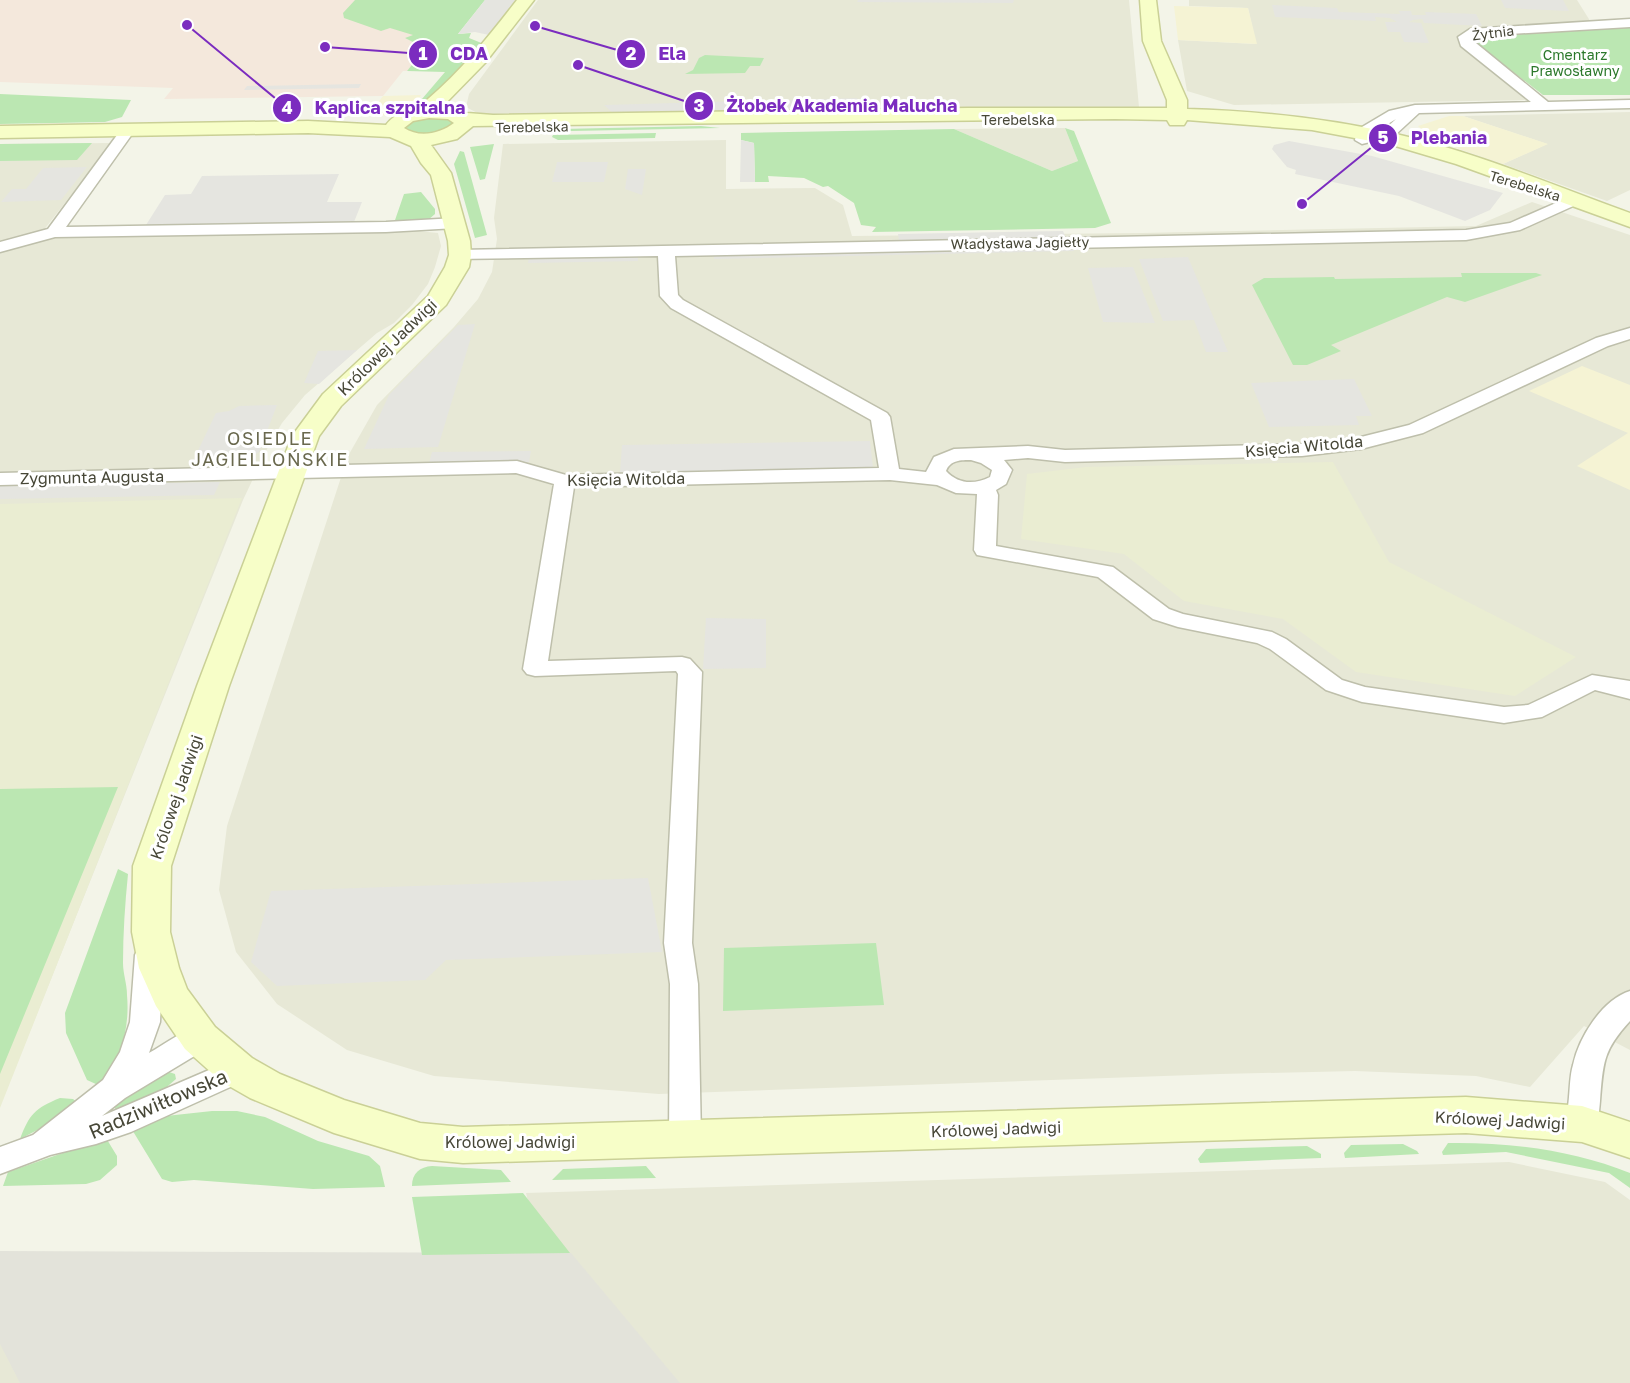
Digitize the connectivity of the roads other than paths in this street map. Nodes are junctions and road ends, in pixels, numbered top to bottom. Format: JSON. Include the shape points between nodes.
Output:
{"nodes":[{"id":1,"x":526,"y":0,"type":"edge"},
{"id":2,"x":1148,"y":0,"type":"edge"},
{"id":3,"x":1630,"y":23,"type":"edge"},
{"id":4,"x":461,"y":80,"type":"junction"},
{"id":5,"x":1630,"y":104,"type":"edge"},
{"id":6,"x":1545,"y":106,"type":"junction"},
{"id":7,"x":1415,"y":109,"type":"junction"},
{"id":8,"x":424,"y":113,"type":"junction"},
{"id":9,"x":1169,"y":114,"type":"junction"},
{"id":10,"x":455,"y":125,"type":"junction"},
{"id":11,"x":403,"y":129,"type":"junction"},
{"id":12,"x":128,"y":130,"type":"junction"},
{"id":13,"x":0,"y":132,"type":"edge"},
{"id":14,"x":1375,"y":134,"type":"junction"},
{"id":15,"x":441,"y":172,"type":"junction"},
{"id":16,"x":1575,"y":200,"type":"junction"},
{"id":17,"x":1630,"y":220,"type":"edge"},
{"id":18,"x":456,"y":223,"type":"junction"},
{"id":19,"x":54,"y":232,"type":"junction"},
{"id":20,"x":0,"y":247,"type":"edge"},
{"id":21,"x":666,"y":251,"type":"junction"},
{"id":22,"x":460,"y":255,"type":"junction"},
{"id":23,"x":1630,"y":333,"type":"edge"},
{"id":24,"x":981,"y":455,"type":"junction"},
{"id":25,"x":1065,"y":456,"type":"junction"},
{"id":26,"x":1002,"y":470,"type":"junction"},
{"id":27,"x":939,"y":471,"type":"junction"},
{"id":28,"x":291,"y":473,"type":"junction"},
{"id":29,"x":891,"y":474,"type":"junction"},
{"id":30,"x":0,"y":479,"type":"edge"},
{"id":31,"x":565,"y":481,"type":"junction"},
{"id":32,"x":984,"y":487,"type":"junction"},
{"id":33,"x":1630,"y":691,"type":"edge"},
{"id":34,"x":151,"y":932,"type":"junction"},
{"id":35,"x":1630,"y":1002,"type":"edge"},
{"id":36,"x":200,"y":1038,"type":"junction"},
{"id":37,"x":237,"y":1070,"type":"junction"},
{"id":38,"x":114,"y":1089,"type":"junction"},
{"id":39,"x":1582,"y":1124,"type":"junction"},
{"id":40,"x":685,"y":1139,"type":"junction"},
{"id":41,"x":1630,"y":1140,"type":"edge"},
{"id":42,"x":44,"y":1144,"type":"junction"},
{"id":43,"x":0,"y":1161,"type":"edge"}],
"edges":[{"from":1,"to":4,"type":"street"},
{"from":2,"to":9,"type":"street","via":[[1152,41],[1158,55],[1155,78]]},
{"from":3,"to":6,"type":"street","name":"Żytnia","via":[[1475,32],[1464,37],[1466,43]]},
{"from":4,"to":8,"type":"street"},
{"from":4,"to":10,"type":"street"},
{"from":5,"to":6,"type":"street"},
{"from":6,"to":7,"type":"street"},
{"from":7,"to":14,"type":"street"},
{"from":7,"to":14,"type":"street","via":[[1394,114]]},
{"from":8,"to":10,"type":"street"},
{"from":8,"to":11,"type":"street"},
{"from":9,"to":10,"type":"street","name":"Terebelska","via":[[491,128]]},
{"from":9,"to":14,"type":"street","name":"Terebelska","via":[[1292,129]]},
{"from":9,"to":14,"type":"street","name":"Terebelska","via":[[1258,118]]},
{"from":10,"to":11,"type":"street","via":[[431,138]]},
{"from":10,"to":15,"type":"street","via":[[445,140]]},
{"from":11,"to":12,"type":"street"},
{"from":11,"to":15,"type":"street","via":[[419,142]]},
{"from":12,"to":13,"type":"street"},
{"from":12,"to":19,"type":"street"},
{"from":14,"to":16,"type":"street","name":"Terebelska","via":[[1487,167]]},
{"from":14,"to":16,"type":"street","name":"Terebelska","via":[[1420,155]]},
{"from":15,"to":18,"type":"street"},
{"from":16,"to":17,"type":"street"},
{"from":16,"to":21,"type":"street","name":"Władysława Jagiełły","via":[[1504,231],[1467,235]]},
{"from":18,"to":19,"type":"street"},
{"from":18,"to":22,"type":"street"},
{"from":19,"to":20,"type":"street"},
{"from":21,"to":22,"type":"street","name":"Władysława Jagiełły"},
{"from":21,"to":29,"type":"street","via":[[669,296],[677,304],[880,417]]},
{"from":22,"to":28,"type":"street","name":"Królowej Jadwigi","via":[[438,300],[332,400],[306,436]]},
{"from":23,"to":25,"type":"street","name":"Księcia Witolda","via":[[1602,342],[1416,429],[1361,443],[1302,450]]},
{"from":24,"to":25,"type":"street","name":"Księcia Witolda","via":[[1028,452]]},
{"from":24,"to":26,"type":"street","via":[[995,461]]},
{"from":24,"to":27,"type":"street","name":"Księcia Witolda","via":[[951,456]]},
{"from":25,"to":26,"type":"street","name":"Księcia Witolda"},
{"from":26,"to":32,"type":"street","via":[[999,480]]},
{"from":27,"to":29,"type":"street","name":"Księcia Witolda"},
{"from":27,"to":32,"type":"street","via":[[960,488]]},
{"from":28,"to":30,"type":"street","name":"Zygmunta Augusta"},
{"from":28,"to":31,"type":"street","name":"Księcia Witolda","via":[[517,467]]},
{"from":28,"to":34,"type":"street","name":"Królowej Jadwigi","via":[[152,867]]},
{"from":29,"to":31,"type":"street","name":"Księcia Witolda"},
{"from":31,"to":40,"type":"street","via":[[535,669],[682,664],[690,672],[678,943],[684,984]]},
{"from":32,"to":33,"type":"street","via":[[988,495],[985,550],[1105,572],[1167,617],[1264,637],[1334,685],[1362,694],[1504,715],[1533,712],[1592,682]]},
{"from":34,"to":36,"type":"street","name":"Królowej Jadwigi","via":[[170,995]]},
{"from":34,"to":38,"type":"street","via":[[146,1022]]},
{"from":35,"to":39,"type":"street","via":[[1601,1032],[1588,1064]]},
{"from":36,"to":37,"type":"street","name":"Królowej Jadwigi"},
{"from":36,"to":38,"type":"street","name":"Radziwiłłowska"},
{"from":37,"to":40,"type":"street","name":"Królowej Jadwigi","via":[[334,1115],[420,1140],[463,1145]]},
{"from":37,"to":42,"type":"street","name":"Radziwiłłowska","via":[[115,1125]]},
{"from":38,"to":42,"type":"street","name":"Radziwiłłowska"},
{"from":39,"to":40,"type":"street","name":"Królowej Jadwigi","via":[[1467,1115]]},
{"from":39,"to":41,"type":"street","name":"Królowej Jadwigi"},
{"from":42,"to":43,"type":"street","name":"Radziwiłłowska"}]}
